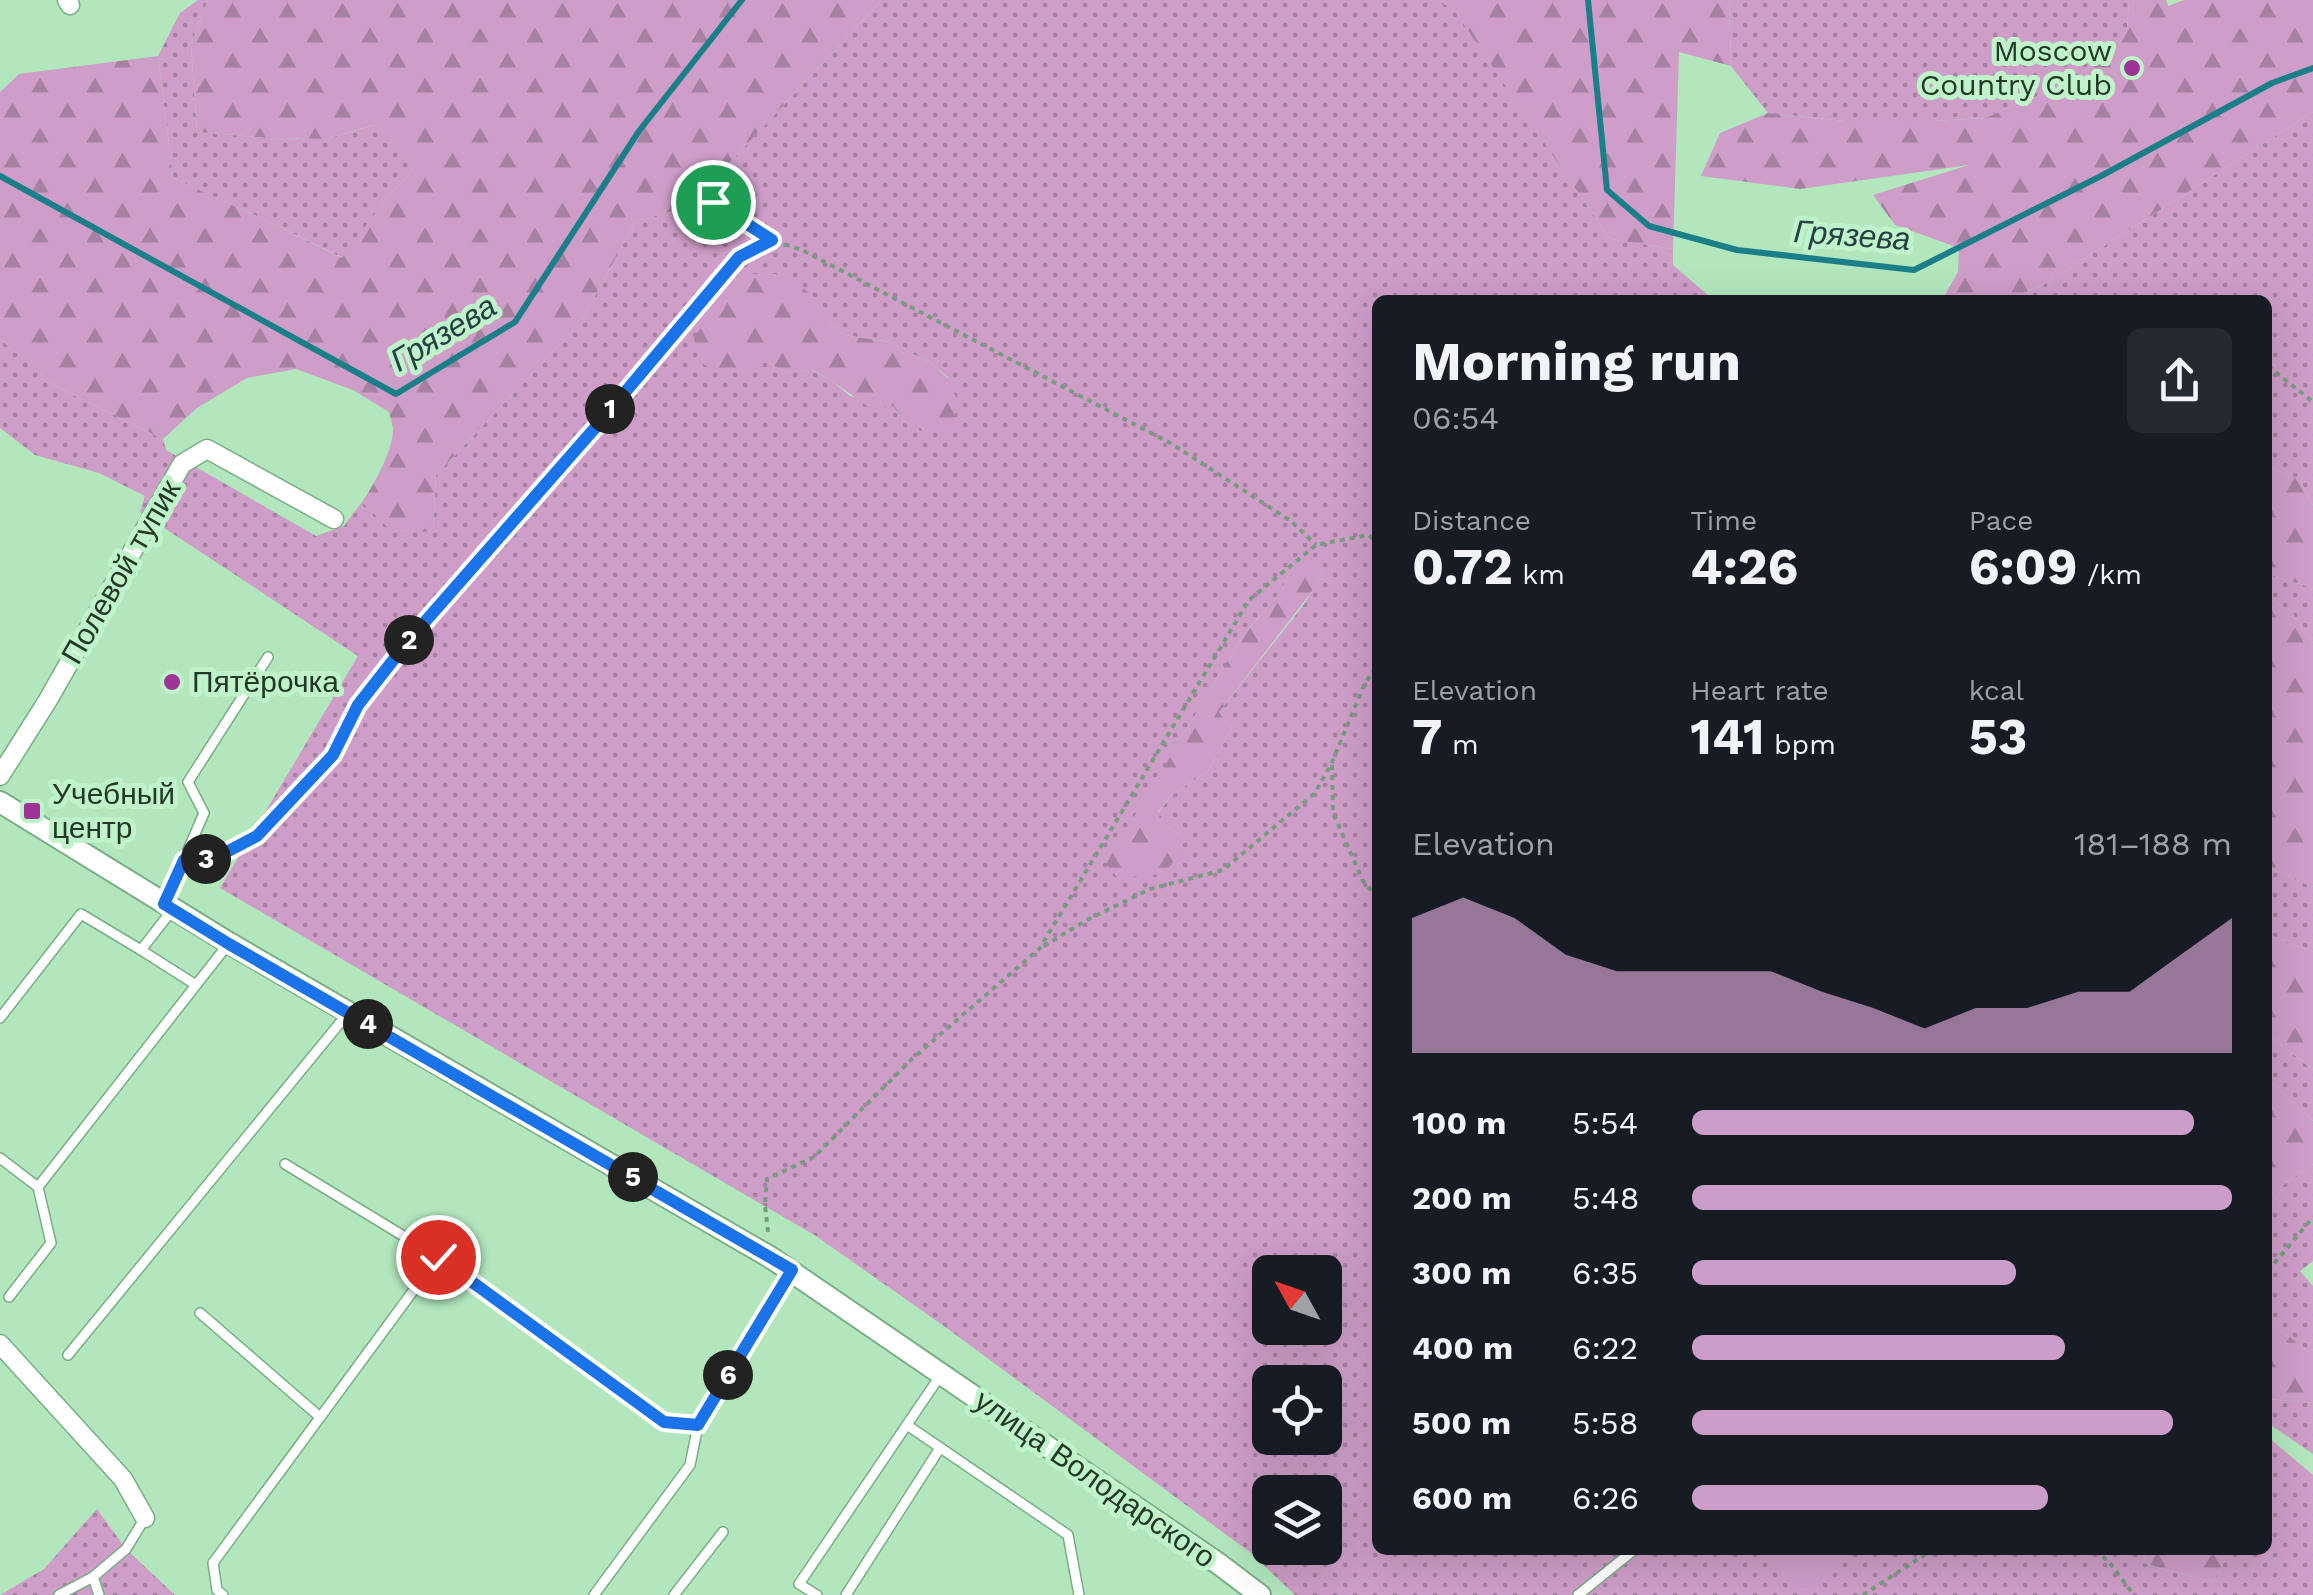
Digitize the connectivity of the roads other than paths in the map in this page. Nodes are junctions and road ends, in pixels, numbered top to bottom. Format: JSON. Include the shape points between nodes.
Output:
{"nodes":[{"id":1,"x":334,"y":519,"type":"dead end"},
{"id":2,"x":268,"y":657,"type":"dead end"},
{"id":3,"x":0,"y":776,"type":"edge"},
{"id":4,"x":0,"y":802,"type":"edge"},
{"id":5,"x":169,"y":906,"type":"junction"},
{"id":6,"x":229,"y":944,"type":"junction"},
{"id":7,"x":140,"y":950,"type":"junction"},
{"id":8,"x":196,"y":985,"type":"junction"},
{"id":9,"x":349,"y":1013,"type":"junction"},
{"id":10,"x":0,"y":1018,"type":"edge"},
{"id":11,"x":0,"y":1158,"type":"edge"},
{"id":12,"x":285,"y":1164,"type":"dead end"},
{"id":13,"x":38,"y":1187,"type":"junction"},
{"id":14,"x":438,"y":1257,"type":"junction"},
{"id":15,"x":798,"y":1274,"type":"junction"},
{"id":16,"x":9,"y":1297,"type":"dead end"},
{"id":17,"x":200,"y":1313,"type":"dead end"},
{"id":18,"x":0,"y":1344,"type":"edge"},
{"id":19,"x":68,"y":1356,"type":"dead end"},
{"id":20,"x":936,"y":1369,"type":"junction"},
{"id":21,"x":320,"y":1417,"type":"junction"},
{"id":22,"x":698,"y":1425,"type":"junction"},
{"id":23,"x":907,"y":1426,"type":"junction"},
{"id":24,"x":940,"y":1448,"type":"junction"},
{"id":25,"x":145,"y":1518,"type":"joint"},
{"id":26,"x":723,"y":1532,"type":"dead end"},
{"id":27,"x":1628,"y":1555,"type":"edge"},
{"id":28,"x":92,"y":1577,"type":"junction"},
{"id":29,"x":59,"y":1595,"type":"edge"},
{"id":30,"x":99,"y":1595,"type":"edge"},
{"id":31,"x":223,"y":1595,"type":"edge"},
{"id":32,"x":594,"y":1595,"type":"edge"},
{"id":33,"x":674,"y":1595,"type":"edge"},
{"id":34,"x":817,"y":1595,"type":"edge"},
{"id":35,"x":846,"y":1595,"type":"edge"},
{"id":36,"x":1079,"y":1595,"type":"edge"},
{"id":37,"x":1260,"y":1595,"type":"edge"},
{"id":38,"x":1578,"y":1595,"type":"edge"}],
"edges":[{"from":1,"to":3,"type":"street","name":"Полевой тупик","via":[[207,450],[182,464]]},
{"from":2,"to":5,"type":"lane","via":[[188,782],[204,813]]},
{"from":4,"to":5,"type":"street","name":"улица Володарского"},
{"from":5,"to":6,"type":"street","name":"улица Володарского"},
{"from":5,"to":7,"type":"lane"},
{"from":6,"to":8,"type":"lane"},
{"from":6,"to":9,"type":"street","name":"улица Володарского"},
{"from":7,"to":8,"type":"lane"},
{"from":7,"to":10,"type":"lane","via":[[82,914]]},
{"from":8,"to":13,"type":"lane"},
{"from":9,"to":15,"type":"street","name":"улица Володарского"},
{"from":9,"to":19,"type":"lane"},
{"from":11,"to":13,"type":"lane"},
{"from":12,"to":14,"type":"lane"},
{"from":13,"to":16,"type":"lane","via":[[51,1244]]},
{"from":14,"to":21,"type":"lane"},
{"from":14,"to":22,"type":"lane","via":[[664,1422]]},
{"from":15,"to":20,"type":"street","name":"улица Володарского"},
{"from":15,"to":22,"type":"lane"},
{"from":17,"to":21,"type":"lane"},
{"from":18,"to":25,"type":"street","via":[[123,1479]]},
{"from":20,"to":23,"type":"lane"},
{"from":20,"to":37,"type":"street","name":"улица Володарского"},
{"from":21,"to":31,"type":"lane","via":[[213,1563]]},
{"from":22,"to":32,"type":"lane","via":[[690,1464]]},
{"from":23,"to":24,"type":"lane"},
{"from":23,"to":34,"type":"lane","via":[[799,1584]]},
{"from":24,"to":35,"type":"lane"},
{"from":24,"to":36,"type":"lane","via":[[1068,1535]]},
{"from":25,"to":28,"type":"lane","via":[[126,1550]]},
{"from":26,"to":33,"type":"lane"},
{"from":27,"to":38,"type":"lane"},
{"from":28,"to":29,"type":"lane"},
{"from":28,"to":30,"type":"lane"}]}
